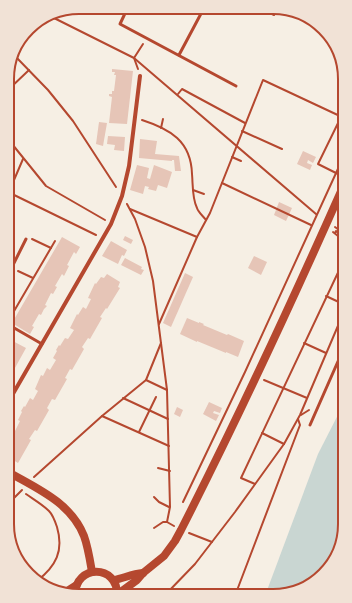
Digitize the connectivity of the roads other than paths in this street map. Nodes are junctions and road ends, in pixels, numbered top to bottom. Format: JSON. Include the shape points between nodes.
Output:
{"nodes":[{"id":1,"x":125,"y":14,"type":"edge"},
{"id":2,"x":201,"y":14,"type":"edge"},
{"id":3,"x":179,"y":55,"type":"junction"},
{"id":4,"x":140,"y":76,"type":"road end"},
{"id":5,"x":236,"y":86,"type":"dead end"},
{"id":6,"x":338,"y":198,"type":"edge"},
{"id":7,"x":26,"y":239,"type":"road end"},
{"id":8,"x":14,"y":262,"type":"edge"},
{"id":9,"x":14,"y":328,"type":"edge"},
{"id":10,"x":42,"y":344,"type":"junction"},
{"id":11,"x":338,"y":361,"type":"edge"},
{"id":12,"x":14,"y":392,"type":"edge"},
{"id":13,"x":310,"y":425,"type":"dead end"},
{"id":14,"x":14,"y":475,"type":"edge"},
{"id":15,"x":92,"y":572,"type":"junction"},
{"id":16,"x":143,"y":573,"type":"junction"},
{"id":17,"x":114,"y":580,"type":"junction"},
{"id":18,"x":77,"y":589,"type":"edge"},
{"id":19,"x":117,"y":589,"type":"edge"},
{"id":20,"x":125,"y":589,"type":"edge"}],
"edges":[{"from":1,"to":3,"type":"lane","via":[[120,24]]},
{"from":2,"to":3,"type":"lane"},
{"from":3,"to":5,"type":"lane"},
{"from":4,"to":10,"type":"street","via":[[129,166],[122,196],[111,224]]},
{"from":6,"to":16,"type":"main road","via":[[290,306],[181,530],[164,556]]},
{"from":7,"to":8,"type":"lane"},
{"from":9,"to":10,"type":"lane"},
{"from":10,"to":12,"type":"street"},
{"from":11,"to":13,"type":"lane"},
{"from":14,"to":15,"type":"main road","via":[[62,504],[84,536]]},
{"from":15,"to":17,"type":"main road","via":[[104,573]]},
{"from":15,"to":18,"type":"main road","via":[[80,579]]},
{"from":16,"to":17,"type":"main road"},
{"from":16,"to":20,"type":"main road"},
{"from":17,"to":19,"type":"main road"}]}
